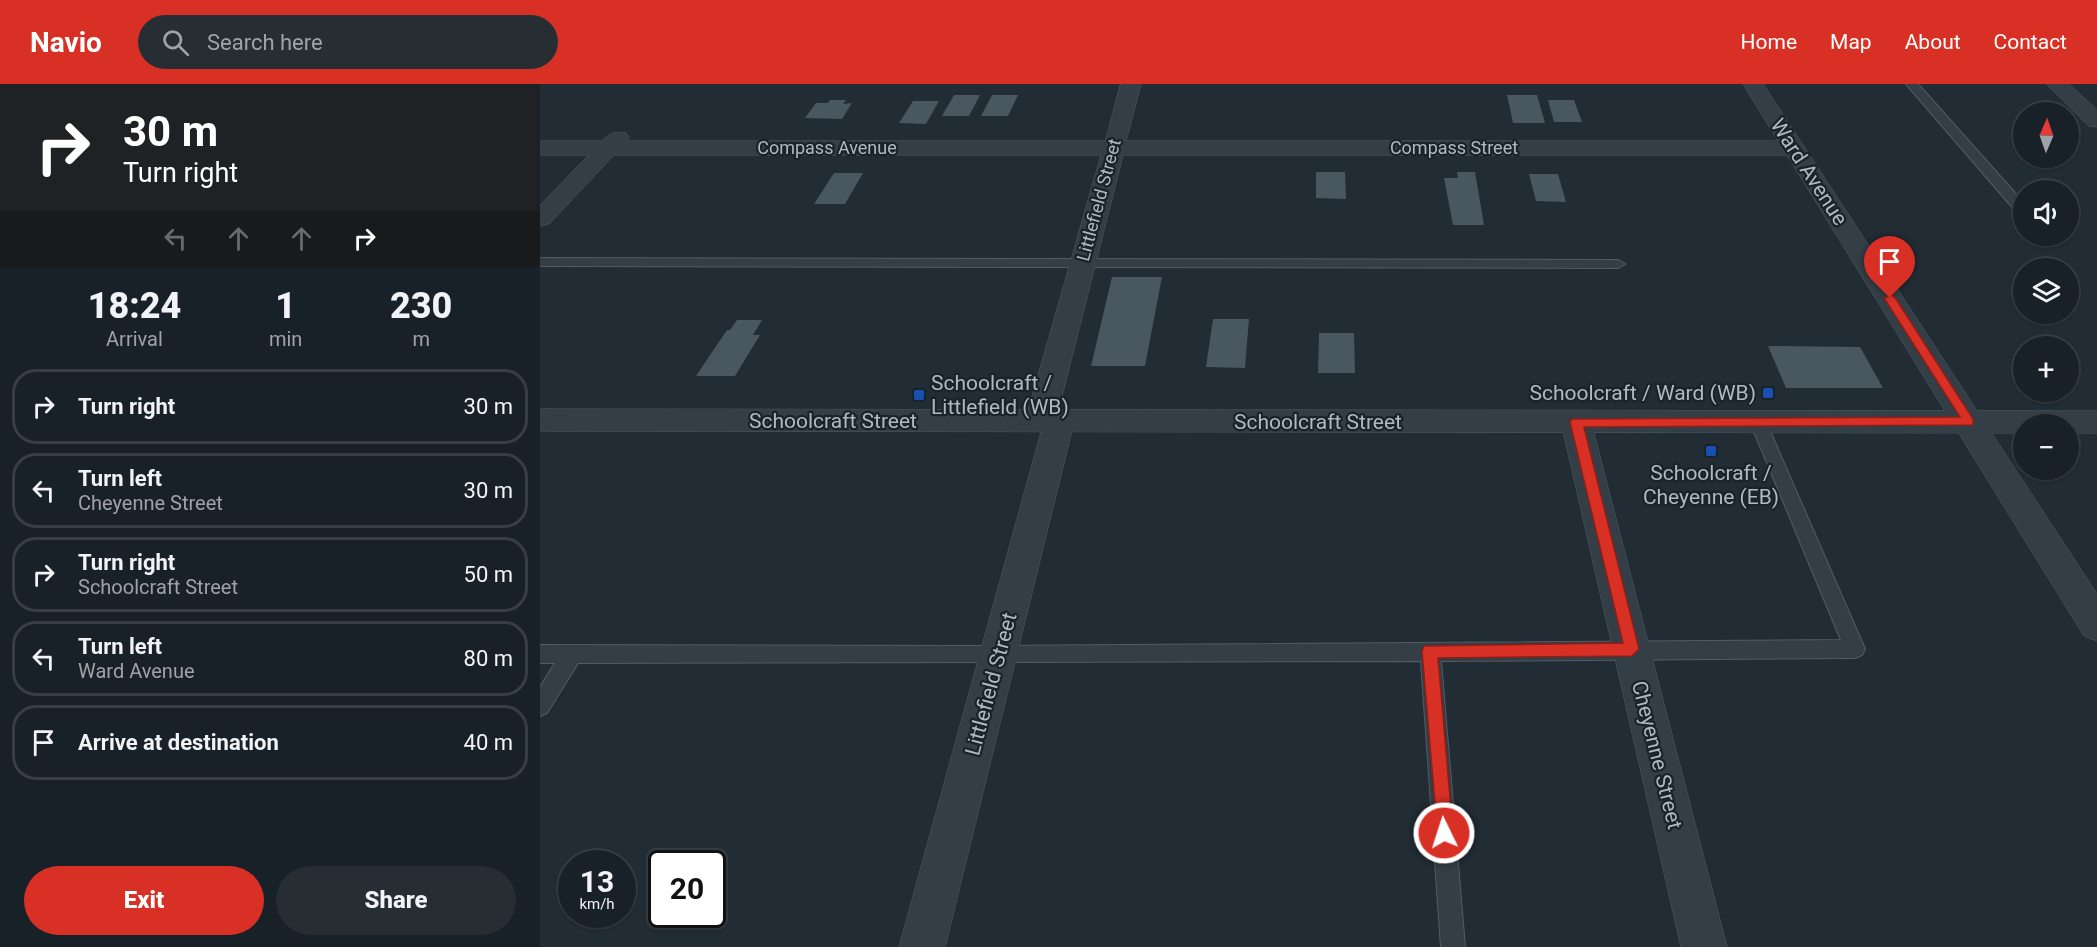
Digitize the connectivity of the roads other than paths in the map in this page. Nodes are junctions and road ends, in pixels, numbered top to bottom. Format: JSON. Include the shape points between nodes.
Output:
{"nodes":[{"id":1,"x":1131,"y":84,"type":"edge"},
{"id":2,"x":1753,"y":84,"type":"edge"},
{"id":3,"x":1912,"y":84,"type":"edge"},
{"id":4,"x":2057,"y":84,"type":"edge"},
{"id":5,"x":2097,"y":121,"type":"edge"},
{"id":6,"x":627,"y":129,"type":"dead end"},
{"id":7,"x":540,"y":148,"type":"edge"},
{"id":8,"x":609,"y":148,"type":"junction"},
{"id":9,"x":1113,"y":148,"type":"junction"},
{"id":10,"x":1794,"y":148,"type":"junction"},
{"id":11,"x":2013,"y":199,"type":"edge"},
{"id":12,"x":540,"y":219,"type":"edge"},
{"id":13,"x":540,"y":262,"type":"edge"},
{"id":14,"x":1082,"y":264,"type":"junction"},
{"id":15,"x":1618,"y":264,"type":"dead end"},
{"id":16,"x":540,"y":420,"type":"edge"},
{"id":17,"x":1049,"y":422,"type":"junction"},
{"id":18,"x":1576,"y":422,"type":"junction"},
{"id":19,"x":1758,"y":422,"type":"junction"},
{"id":20,"x":1969,"y":422,"type":"junction"},
{"id":21,"x":2097,"y":422,"type":"edge"},
{"id":22,"x":2097,"y":625,"type":"edge"},
{"id":23,"x":1632,"y":649,"type":"junction"},
{"id":24,"x":1430,"y":651,"type":"junction"},
{"id":25,"x":540,"y":654,"type":"edge"},
{"id":26,"x":572,"y":654,"type":"junction"},
{"id":27,"x":998,"y":655,"type":"junction"},
{"id":28,"x":540,"y":706,"type":"edge"},
{"id":29,"x":922,"y":947,"type":"edge"},
{"id":30,"x":1453,"y":947,"type":"edge"},
{"id":31,"x":1704,"y":947,"type":"edge"}],
"edges":[{"from":1,"to":9,"type":"street","name":"Littlefield Street"},
{"from":2,"to":10,"type":"street","name":"Ward Avenue"},
{"from":3,"to":11,"type":"lane"},
{"from":4,"to":5,"type":"street"},
{"from":6,"to":8,"type":"street"},
{"from":7,"to":8,"type":"street","name":"Compass Avenue"},
{"from":8,"to":9,"type":"street","name":"Compass Avenue"},
{"from":8,"to":12,"type":"street"},
{"from":9,"to":10,"type":"street","name":"Compass Street"},
{"from":9,"to":14,"type":"street","name":"Littlefield Street"},
{"from":10,"to":20,"type":"street","name":"Ward Avenue"},
{"from":13,"to":14,"type":"lane"},
{"from":14,"to":15,"type":"lane"},
{"from":14,"to":17,"type":"street","name":"Littlefield Street"},
{"from":16,"to":17,"type":"street","name":"Schoolcraft Street"},
{"from":17,"to":18,"type":"street","name":"Schoolcraft Street"},
{"from":17,"to":27,"type":"street","name":"Littlefield Street"},
{"from":18,"to":19,"type":"street","name":"Schoolcraft Street"},
{"from":18,"to":23,"type":"street","name":"Cheyenne Street"},
{"from":19,"to":20,"type":"street","name":"Schoolcraft Street"},
{"from":19,"to":23,"type":"lane","via":[[1855,649]]},
{"from":20,"to":21,"type":"street","name":"Schoolcraft Street"},
{"from":20,"to":22,"type":"street","name":"Ward Avenue"},
{"from":23,"to":24,"type":"lane"},
{"from":23,"to":31,"type":"street","name":"Cheyenne Street"},
{"from":24,"to":27,"type":"lane"},
{"from":24,"to":30,"type":"lane"},
{"from":25,"to":26,"type":"lane"},
{"from":26,"to":27,"type":"lane"},
{"from":26,"to":28,"type":"lane"},
{"from":27,"to":29,"type":"street","name":"Littlefield Street"}]}
